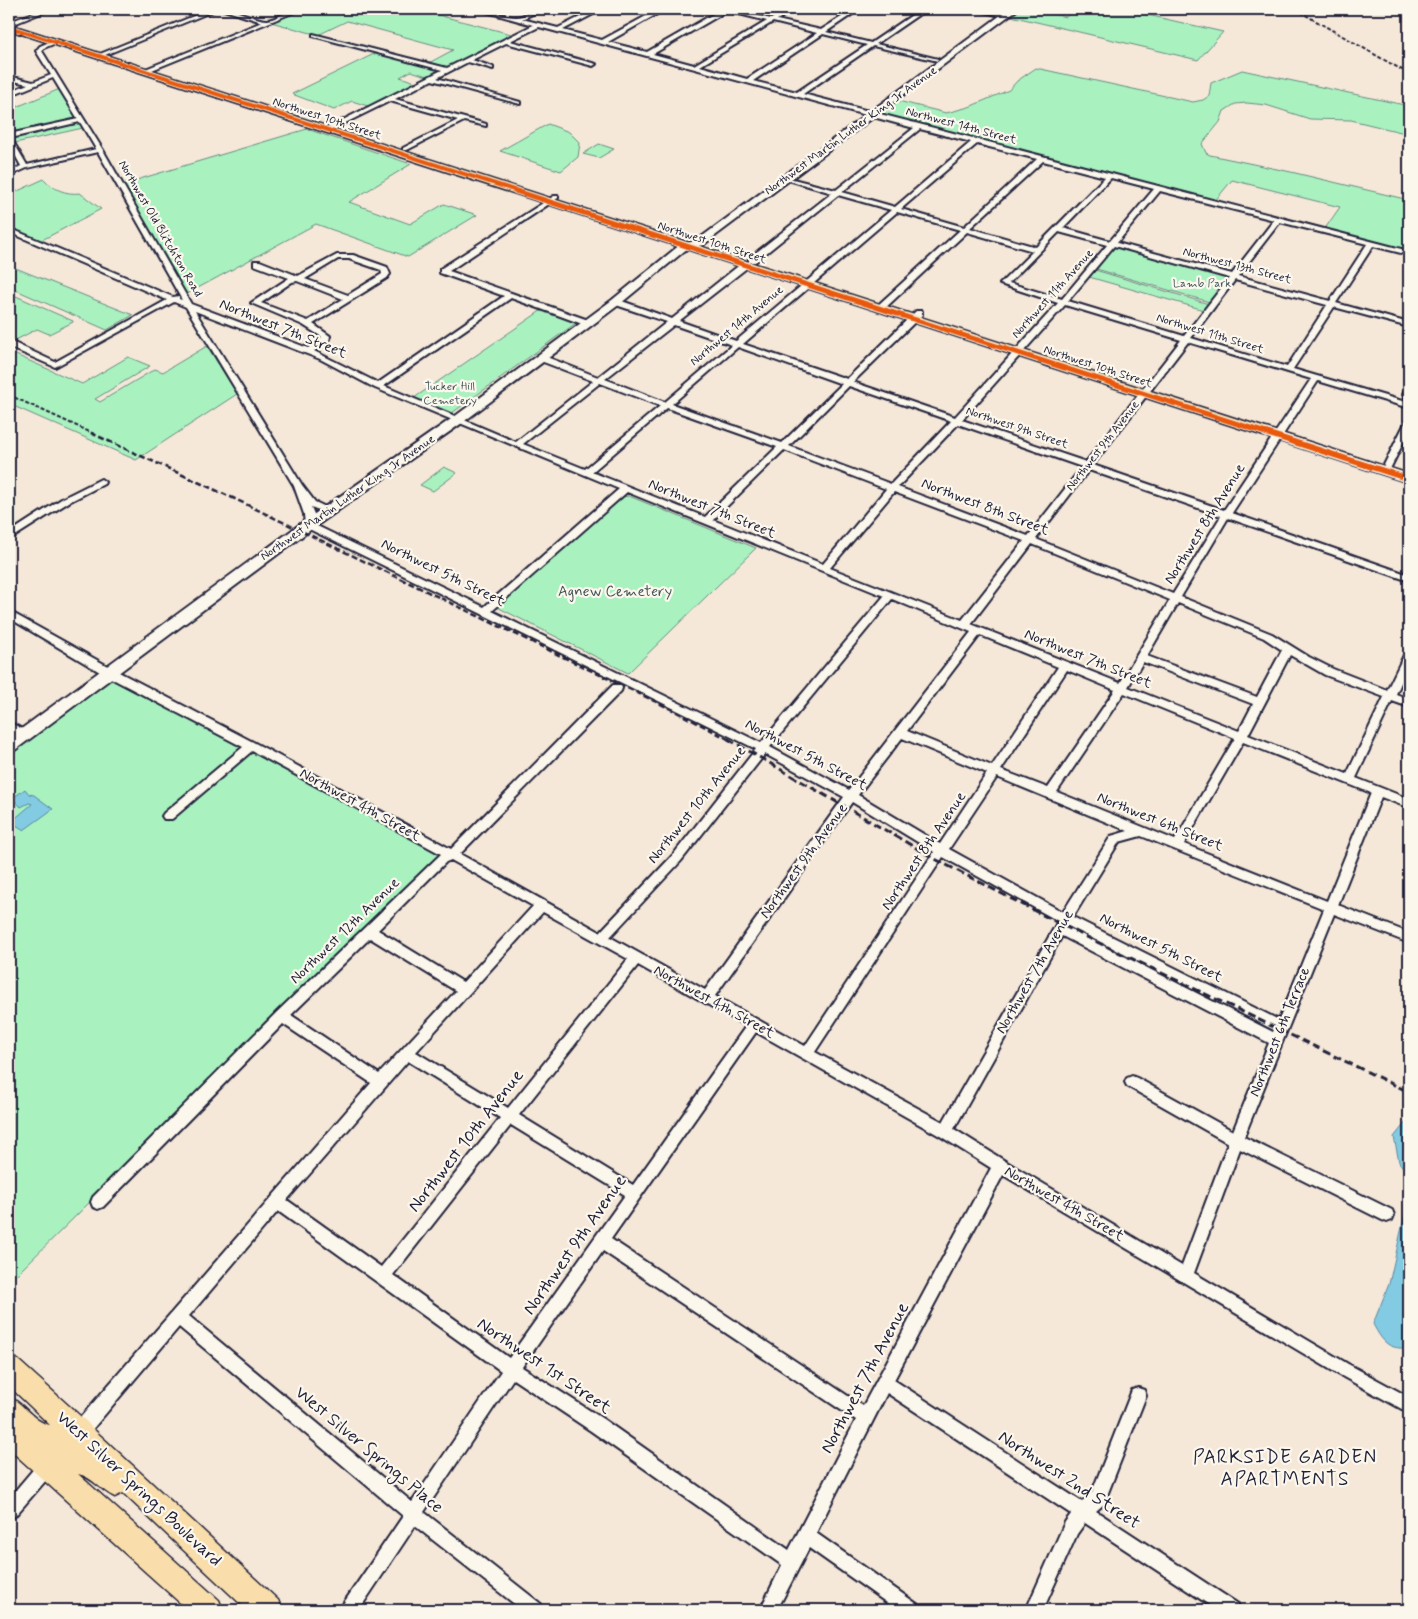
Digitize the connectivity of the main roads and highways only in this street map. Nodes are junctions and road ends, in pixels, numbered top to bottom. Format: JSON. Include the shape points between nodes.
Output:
{"nodes":[{"id":1,"x":1014,"y":9,"type":"edge"},
{"id":2,"x":1002,"y":13,"type":"edge"},
{"id":3,"x":10,"y":23,"type":"edge"},
{"id":4,"x":25,"y":32,"type":"junction"},
{"id":5,"x":39,"y":51,"type":"road end"},
{"id":6,"x":103,"y":55,"type":"junction"},
{"id":7,"x":149,"y":70,"type":"junction"},
{"id":8,"x":220,"y":96,"type":"junction"},
{"id":9,"x":239,"y":96,"type":"junction"},
{"id":10,"x":868,"y":113,"type":"junction"},
{"id":11,"x":330,"y":129,"type":"junction"},
{"id":12,"x":425,"y":159,"type":"junction"},
{"id":13,"x":690,"y":243,"type":"junction"},
{"id":14,"x":1386,"y":467,"type":"junction"},
{"id":15,"x":1409,"y":470,"type":"edge"},
{"id":16,"x":1409,"y":478,"type":"edge"},
{"id":17,"x":9,"y":746,"type":"edge"},
{"id":18,"x":9,"y":1369,"type":"edge"},
{"id":19,"x":9,"y":1410,"type":"edge"},
{"id":20,"x":9,"y":1431,"type":"edge"},
{"id":21,"x":78,"y":1432,"type":"junction"},
{"id":22,"x":48,"y":1465,"type":"junction"},
{"id":23,"x":203,"y":1549,"type":"junction"},
{"id":24,"x":210,"y":1610,"type":"edge"},
{"id":25,"x":268,"y":1610,"type":"edge"}],
"edges":[{"from":1,"to":2,"type":"main road","name":"Northwest Martin Luther King Jr Avenue"},
{"from":2,"to":10,"type":"main road","name":"Northwest Martin Luther King Jr Avenue"},
{"from":2,"to":10,"type":"main road","name":"Northwest Martin Luther King Jr Avenue"},
{"from":3,"to":4,"type":"main road","name":"Northwest 10th Street"},
{"from":3,"to":6,"type":"main road","name":"Northwest 10th Street"},
{"from":4,"to":5,"type":"main road"},
{"from":4,"to":6,"type":"main road","name":"Northwest 10th Street"},
{"from":6,"to":7,"type":"main road","name":"Northwest 10th Street"},
{"from":7,"to":8,"type":"main road","name":"Northwest 10th Street"},
{"from":7,"to":9,"type":"main road","name":"Northwest 10th Street"},
{"from":8,"to":9,"type":"main road"},
{"from":8,"to":11,"type":"main road","name":"Northwest 10th Street"},
{"from":9,"to":11,"type":"main road","name":"Northwest 10th Street"},
{"from":10,"to":13,"type":"main road","name":"Northwest Martin Luther King Jr Avenue"},
{"from":10,"to":13,"type":"main road","name":"Northwest Martin Luther King Jr Avenue","via":[[787,178]]},
{"from":11,"to":12,"type":"main road","name":"Northwest 10th Street"},
{"from":11,"to":12,"type":"main road","name":"Northwest 10th Street","via":[[405,149]]},
{"from":12,"to":13,"type":"main road","name":"Northwest 10th Street"},
{"from":13,"to":14,"type":"main road","name":"Northwest 10th Street"},
{"from":13,"to":17,"type":"main road","name":"Northwest Martin Luther King Jr Avenue","via":[[458,420],[308,524]]},
{"from":14,"to":15,"type":"main road","name":"Northwest 10th Street"},
{"from":14,"to":16,"type":"main road","name":"Northwest 10th Street"},
{"from":18,"to":21,"type":"main road","name":"West Silver Springs Boulevard"},
{"from":19,"to":21,"type":"main road","via":[[35,1435],[49,1440]]},
{"from":20,"to":22,"type":"main road"},
{"from":21,"to":23,"type":"main road","name":"West Silver Springs Boulevard"},
{"from":22,"to":23,"type":"main road","via":[[73,1460],[94,1465],[160,1526]]},
{"from":22,"to":24,"type":"main road"},
{"from":23,"to":25,"type":"main road","name":"West Silver Springs Boulevard"}]}
